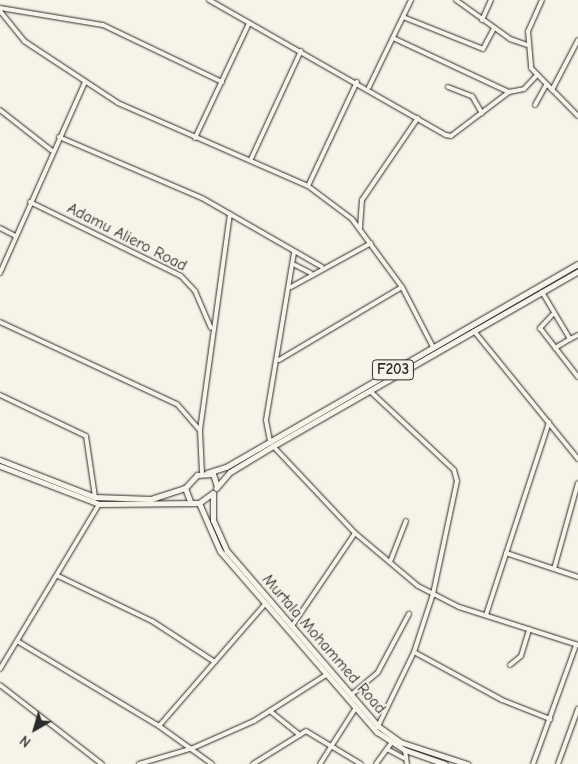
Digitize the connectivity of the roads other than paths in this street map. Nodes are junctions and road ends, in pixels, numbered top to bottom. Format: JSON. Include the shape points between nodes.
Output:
{"nodes":[{"id":1,"x":209,"y":0,"type":"edge"},
{"id":2,"x":411,"y":0,"type":"edge"},
{"id":3,"x":456,"y":0,"type":"edge"},
{"id":4,"x":491,"y":0,"type":"edge"},
{"id":5,"x":542,"y":0,"type":"edge"},
{"id":6,"x":0,"y":9,"type":"edge"},
{"id":7,"x":403,"y":17,"type":"junction"},
{"id":8,"x":482,"y":20,"type":"junction"},
{"id":9,"x":249,"y":23,"type":"junction"},
{"id":10,"x":494,"y":28,"type":"junction"},
{"id":11,"x":393,"y":38,"type":"junction"},
{"id":12,"x":578,"y":40,"type":"edge"},
{"id":13,"x":526,"y":45,"type":"junction"},
{"id":14,"x":576,"y":50,"type":"edge"},
{"id":15,"x":300,"y":51,"type":"junction"},
{"id":16,"x":536,"y":76,"type":"junction"},
{"id":17,"x":85,"y":82,"type":"junction"},
{"id":18,"x":222,"y":82,"type":"junction"},
{"id":19,"x":356,"y":82,"type":"junction"},
{"id":20,"x":546,"y":85,"type":"junction"},
{"id":21,"x":369,"y":87,"type":"junction"},
{"id":22,"x":448,"y":87,"type":"dead end"},
{"id":23,"x":552,"y":90,"type":"junction"},
{"id":24,"x":509,"y":92,"type":"junction"},
{"id":25,"x":535,"y":104,"type":"dead end"},
{"id":26,"x":578,"y":107,"type":"edge"},
{"id":27,"x":0,"y":110,"type":"edge"},
{"id":28,"x":482,"y":113,"type":"junction"},
{"id":29,"x":576,"y":114,"type":"edge"},
{"id":30,"x":418,"y":118,"type":"junction"},
{"id":31,"x":59,"y":137,"type":"junction"},
{"id":32,"x":196,"y":138,"type":"junction"},
{"id":33,"x":51,"y":150,"type":"junction"},
{"id":34,"x":251,"y":159,"type":"junction"},
{"id":35,"x":308,"y":186,"type":"junction"},
{"id":36,"x":30,"y":202,"type":"junction"},
{"id":37,"x":230,"y":214,"type":"junction"},
{"id":38,"x":0,"y":228,"type":"edge"},
{"id":39,"x":360,"y":229,"type":"junction"},
{"id":40,"x":16,"y":236,"type":"junction"},
{"id":41,"x":372,"y":243,"type":"junction"},
{"id":42,"x":294,"y":252,"type":"junction"},
{"id":43,"x":578,"y":264,"type":"edge"},
{"id":44,"x":295,"y":265,"type":"junction"},
{"id":45,"x":322,"y":267,"type":"junction"},
{"id":46,"x":578,"y":271,"type":"edge"},
{"id":47,"x":0,"y":273,"type":"edge"},
{"id":48,"x":311,"y":273,"type":"junction"},
{"id":49,"x":291,"y":287,"type":"junction"},
{"id":50,"x":402,"y":287,"type":"junction"},
{"id":51,"x":542,"y":292,"type":"junction"},
{"id":52,"x":554,"y":313,"type":"junction"},
{"id":53,"x":0,"y":322,"type":"edge"},
{"id":54,"x":474,"y":331,"type":"junction"},
{"id":55,"x":212,"y":333,"type":"junction"},
{"id":56,"x":578,"y":335,"type":"edge"},
{"id":57,"x":570,"y":339,"type":"junction"},
{"id":58,"x":433,"y":348,"type":"junction"},
{"id":59,"x":555,"y":348,"type":"junction"},
{"id":60,"x":279,"y":360,"type":"junction"},
{"id":61,"x":578,"y":377,"type":"edge"},
{"id":62,"x":370,"y":390,"type":"junction"},
{"id":63,"x":0,"y":395,"type":"edge"},
{"id":64,"x":549,"y":422,"type":"junction"},
{"id":65,"x":200,"y":430,"type":"junction"},
{"id":66,"x":271,"y":444,"type":"junction"},
{"id":67,"x":578,"y":459,"type":"edge"},
{"id":68,"x":0,"y":460,"type":"edge"},
{"id":69,"x":0,"y":466,"type":"edge"},
{"id":70,"x":204,"y":473,"type":"junction"},
{"id":71,"x":578,"y":483,"type":"edge"},
{"id":72,"x":185,"y":488,"type":"junction"},
{"id":73,"x":215,"y":490,"type":"junction"},
{"id":74,"x":95,"y":497,"type":"junction"},
{"id":75,"x":190,"y":501,"type":"junction"},
{"id":76,"x":200,"y":503,"type":"junction"},
{"id":77,"x":99,"y":504,"type":"junction"},
{"id":78,"x":406,"y":521,"type":"dead end"},
{"id":79,"x":356,"y":534,"type":"junction"},
{"id":80,"x":506,"y":553,"type":"junction"},
{"id":81,"x":390,"y":562,"type":"junction"},
{"id":82,"x":554,"y":569,"type":"junction"},
{"id":83,"x":58,"y":576,"type":"junction"},
{"id":84,"x":578,"y":577,"type":"edge"},
{"id":85,"x":433,"y":594,"type":"junction"},
{"id":86,"x":265,"y":604,"type":"junction"},
{"id":87,"x":409,"y":614,"type":"dead end"},
{"id":88,"x":486,"y":615,"type":"junction"},
{"id":89,"x":292,"y":626,"type":"junction"},
{"id":90,"x":529,"y":629,"type":"junction"},
{"id":91,"x":17,"y":641,"type":"junction"},
{"id":92,"x":577,"y":645,"type":"edge"},
{"id":93,"x":414,"y":652,"type":"junction"},
{"id":94,"x":0,"y":656,"type":"edge"},
{"id":95,"x":6,"y":660,"type":"junction"},
{"id":96,"x":215,"y":662,"type":"junction"},
{"id":97,"x":510,"y":665,"type":"dead end"},
{"id":98,"x":0,"y":669,"type":"edge"},
{"id":99,"x":326,"y":675,"type":"junction"},
{"id":100,"x":0,"y":685,"type":"edge"},
{"id":101,"x":351,"y":694,"type":"junction"},
{"id":102,"x":355,"y":709,"type":"junction"},
{"id":103,"x":578,"y":709,"type":"edge"},
{"id":104,"x":270,"y":711,"type":"junction"},
{"id":105,"x":577,"y":717,"type":"edge"},
{"id":106,"x":550,"y":719,"type":"junction"},
{"id":107,"x":369,"y":720,"type":"junction"},
{"id":108,"x":159,"y":726,"type":"junction"},
{"id":109,"x":378,"y":726,"type":"junction"},
{"id":110,"x":300,"y":735,"type":"junction"},
{"id":111,"x":391,"y":743,"type":"junction"},
{"id":112,"x":332,"y":745,"type":"junction"},
{"id":113,"x":193,"y":748,"type":"junction"},
{"id":114,"x":387,"y":749,"type":"junction"},
{"id":115,"x":405,"y":750,"type":"junction"},
{"id":116,"x":404,"y":758,"type":"junction"},
{"id":117,"x":261,"y":761,"type":"junction"},
{"id":118,"x":102,"y":764,"type":"edge"},
{"id":119,"x":139,"y":764,"type":"edge"},
{"id":120,"x":212,"y":764,"type":"edge"},
{"id":121,"x":253,"y":764,"type":"edge"},
{"id":122,"x":266,"y":764,"type":"edge"},
{"id":123,"x":320,"y":764,"type":"edge"},
{"id":124,"x":361,"y":764,"type":"edge"},
{"id":125,"x":376,"y":764,"type":"edge"},
{"id":126,"x":407,"y":764,"type":"edge"},
{"id":127,"x":445,"y":764,"type":"edge"},
{"id":128,"x":467,"y":764,"type":"edge"},
{"id":129,"x":533,"y":764,"type":"edge"},
{"id":130,"x":558,"y":764,"type":"edge"}],
"edges":[{"from":1,"to":9,"type":"street"},
{"from":2,"to":7,"type":"street"},
{"from":3,"to":8,"type":"street"},
{"from":4,"to":8,"type":"street"},
{"from":5,"to":13,"type":"street"},
{"from":6,"to":17,"type":"street","via":[[24,41]]},
{"from":6,"to":18,"type":"street","via":[[104,24]]},
{"from":7,"to":10,"type":"street","via":[[483,49]]},
{"from":7,"to":11,"type":"street"},
{"from":8,"to":10,"type":"street"},
{"from":9,"to":15,"type":"street"},
{"from":9,"to":18,"type":"street"},
{"from":10,"to":13,"type":"street"},
{"from":11,"to":21,"type":"street"},
{"from":11,"to":24,"type":"street"},
{"from":12,"to":14,"type":"street"},
{"from":13,"to":16,"type":"street"},
{"from":14,"to":23,"type":"street"},
{"from":15,"to":19,"type":"street"},
{"from":15,"to":34,"type":"street"},
{"from":16,"to":20,"type":"street"},
{"from":16,"to":24,"type":"street","via":[[524,90]]},
{"from":17,"to":31,"type":"street"},
{"from":17,"to":32,"type":"street","via":[[118,103]]},
{"from":18,"to":32,"type":"street"},
{"from":19,"to":21,"type":"street"},
{"from":19,"to":35,"type":"street"},
{"from":20,"to":23,"type":"street"},
{"from":20,"to":25,"type":"street"},
{"from":21,"to":30,"type":"street"},
{"from":22,"to":28,"type":"street","via":[[472,96]]},
{"from":23,"to":29,"type":"street"},
{"from":24,"to":28,"type":"street"},
{"from":26,"to":29,"type":"street"},
{"from":27,"to":33,"type":"street"},
{"from":28,"to":30,"type":"street","via":[[451,136]]},
{"from":30,"to":39,"type":"street","via":[[362,200]]},
{"from":31,"to":33,"type":"street"},
{"from":31,"to":37,"type":"street","via":[[173,184]]},
{"from":32,"to":34,"type":"street"},
{"from":33,"to":36,"type":"street"},
{"from":34,"to":35,"type":"street"},
{"from":35,"to":39,"type":"street"},
{"from":36,"to":40,"type":"street"},
{"from":36,"to":55,"type":"street","name":"Adamu Aliero Road","via":[[181,276],[205,309]]},
{"from":37,"to":42,"type":"street"},
{"from":37,"to":55,"type":"street"},
{"from":38,"to":40,"type":"street"},
{"from":39,"to":41,"type":"street"},
{"from":40,"to":47,"type":"street"},
{"from":41,"to":45,"type":"street"},
{"from":41,"to":50,"type":"street"},
{"from":42,"to":44,"type":"street"},
{"from":42,"to":45,"type":"street"},
{"from":43,"to":58,"type":"main road","number":"F203"},
{"from":44,"to":48,"type":"street"},
{"from":44,"to":49,"type":"street"},
{"from":45,"to":48,"type":"street"},
{"from":46,"to":51,"type":"main road","number":"F203"},
{"from":48,"to":49,"type":"street"},
{"from":49,"to":60,"type":"street"},
{"from":50,"to":58,"type":"street"},
{"from":50,"to":60,"type":"street"},
{"from":51,"to":52,"type":"street"},
{"from":51,"to":54,"type":"main road","number":"F203"},
{"from":52,"to":57,"type":"street"},
{"from":52,"to":59,"type":"street","via":[[539,326]]},
{"from":53,"to":65,"type":"street","via":[[177,404]]},
{"from":54,"to":62,"type":"main road","number":"F203"},
{"from":54,"to":64,"type":"street"},
{"from":55,"to":65,"type":"street"},
{"from":56,"to":57,"type":"street"},
{"from":57,"to":59,"type":"street"},
{"from":58,"to":66,"type":"main road","number":"F203"},
{"from":59,"to":61,"type":"street"},
{"from":60,"to":66,"type":"street","via":[[266,420]]},
{"from":62,"to":66,"type":"main road","number":"F203"},
{"from":62,"to":85,"type":"street","via":[[456,475]]},
{"from":63,"to":74,"type":"street","via":[[86,436]]},
{"from":64,"to":67,"type":"street"},
{"from":64,"to":80,"type":"street"},
{"from":65,"to":70,"type":"street"},
{"from":66,"to":70,"type":"main road","number":"F203"},
{"from":66,"to":73,"type":"main road","number":"F203","via":[[230,472]]},
{"from":66,"to":79,"type":"street"},
{"from":68,"to":74,"type":"main road"},
{"from":69,"to":77,"type":"main road"},
{"from":70,"to":72,"type":"main road"},
{"from":70,"to":73,"type":"main road","via":[[215,476]]},
{"from":71,"to":82,"type":"street"},
{"from":72,"to":74,"type":"main road","via":[[151,499]]},
{"from":72,"to":75,"type":"main road"},
{"from":73,"to":76,"type":"main road"},
{"from":73,"to":89,"type":"main road","name":"Murtala Mohammed Road","via":[[213,520],[222,543]]},
{"from":75,"to":76,"type":"main road"},
{"from":75,"to":77,"type":"main road"},
{"from":76,"to":86,"type":"main road","name":"Murtala Mohammed Road","via":[[214,543]]},
{"from":77,"to":83,"type":"street"},
{"from":78,"to":81,"type":"street"},
{"from":79,"to":81,"type":"street"},
{"from":79,"to":89,"type":"street"},
{"from":80,"to":82,"type":"street"},
{"from":80,"to":88,"type":"street"},
{"from":81,"to":85,"type":"street"},
{"from":82,"to":84,"type":"street"},
{"from":83,"to":91,"type":"street"},
{"from":83,"to":96,"type":"street","via":[[152,621]]},
{"from":85,"to":88,"type":"street"},
{"from":85,"to":93,"type":"street"},
{"from":86,"to":96,"type":"street"},
{"from":86,"to":99,"type":"main road","name":"Murtala Mohammed Road"},
{"from":87,"to":101,"type":"street","via":[[378,672]]},
{"from":88,"to":90,"type":"street"},
{"from":89,"to":101,"type":"main road","name":"Murtala Mohammed Road"},
{"from":90,"to":92,"type":"street"},
{"from":90,"to":97,"type":"street","via":[[521,656]]},
{"from":91,"to":95,"type":"street"},
{"from":91,"to":108,"type":"street"},
{"from":92,"to":106,"type":"street"},
{"from":93,"to":106,"type":"street","via":[[502,700]]},
{"from":93,"to":109,"type":"street"},
{"from":94,"to":95,"type":"street"},
{"from":95,"to":98,"type":"street"},
{"from":96,"to":108,"type":"street"},
{"from":99,"to":102,"type":"main road","name":"Murtala Mohammed Road"},
{"from":99,"to":104,"type":"street"},
{"from":100,"to":118,"type":"street"},
{"from":101,"to":107,"type":"main road","name":"Murtala Mohammed Road"},
{"from":102,"to":107,"type":"main road","name":"Murtala Mohammed Road"},
{"from":102,"to":112,"type":"street"},
{"from":103,"to":105,"type":"street"},
{"from":104,"to":110,"type":"street"},
{"from":104,"to":113,"type":"street"},
{"from":105,"to":130,"type":"street"},
{"from":106,"to":129,"type":"street"},
{"from":107,"to":109,"type":"main road","name":"Murtala Mohammed Road"},
{"from":107,"to":111,"type":"main road","name":"Murtala Mohammed Road"},
{"from":108,"to":113,"type":"street"},
{"from":109,"to":128,"type":"main road","name":"Murtala Mohammed Road","via":[[400,742]]},
{"from":110,"to":112,"type":"street","via":[[310,732]]},
{"from":110,"to":117,"type":"street"},
{"from":111,"to":114,"type":"street"},
{"from":111,"to":115,"type":"main road","name":"Murtala Mohammed Road"},
{"from":112,"to":123,"type":"street"},
{"from":112,"to":124,"type":"street"},
{"from":113,"to":119,"type":"street"},
{"from":113,"to":120,"type":"street"},
{"from":114,"to":116,"type":"street"},
{"from":114,"to":125,"type":"street"},
{"from":115,"to":116,"type":"street"},
{"from":115,"to":127,"type":"main road","name":"Murtala Mohammed Road"},
{"from":116,"to":126,"type":"street"},
{"from":117,"to":121,"type":"street"},
{"from":117,"to":122,"type":"street"}]}
